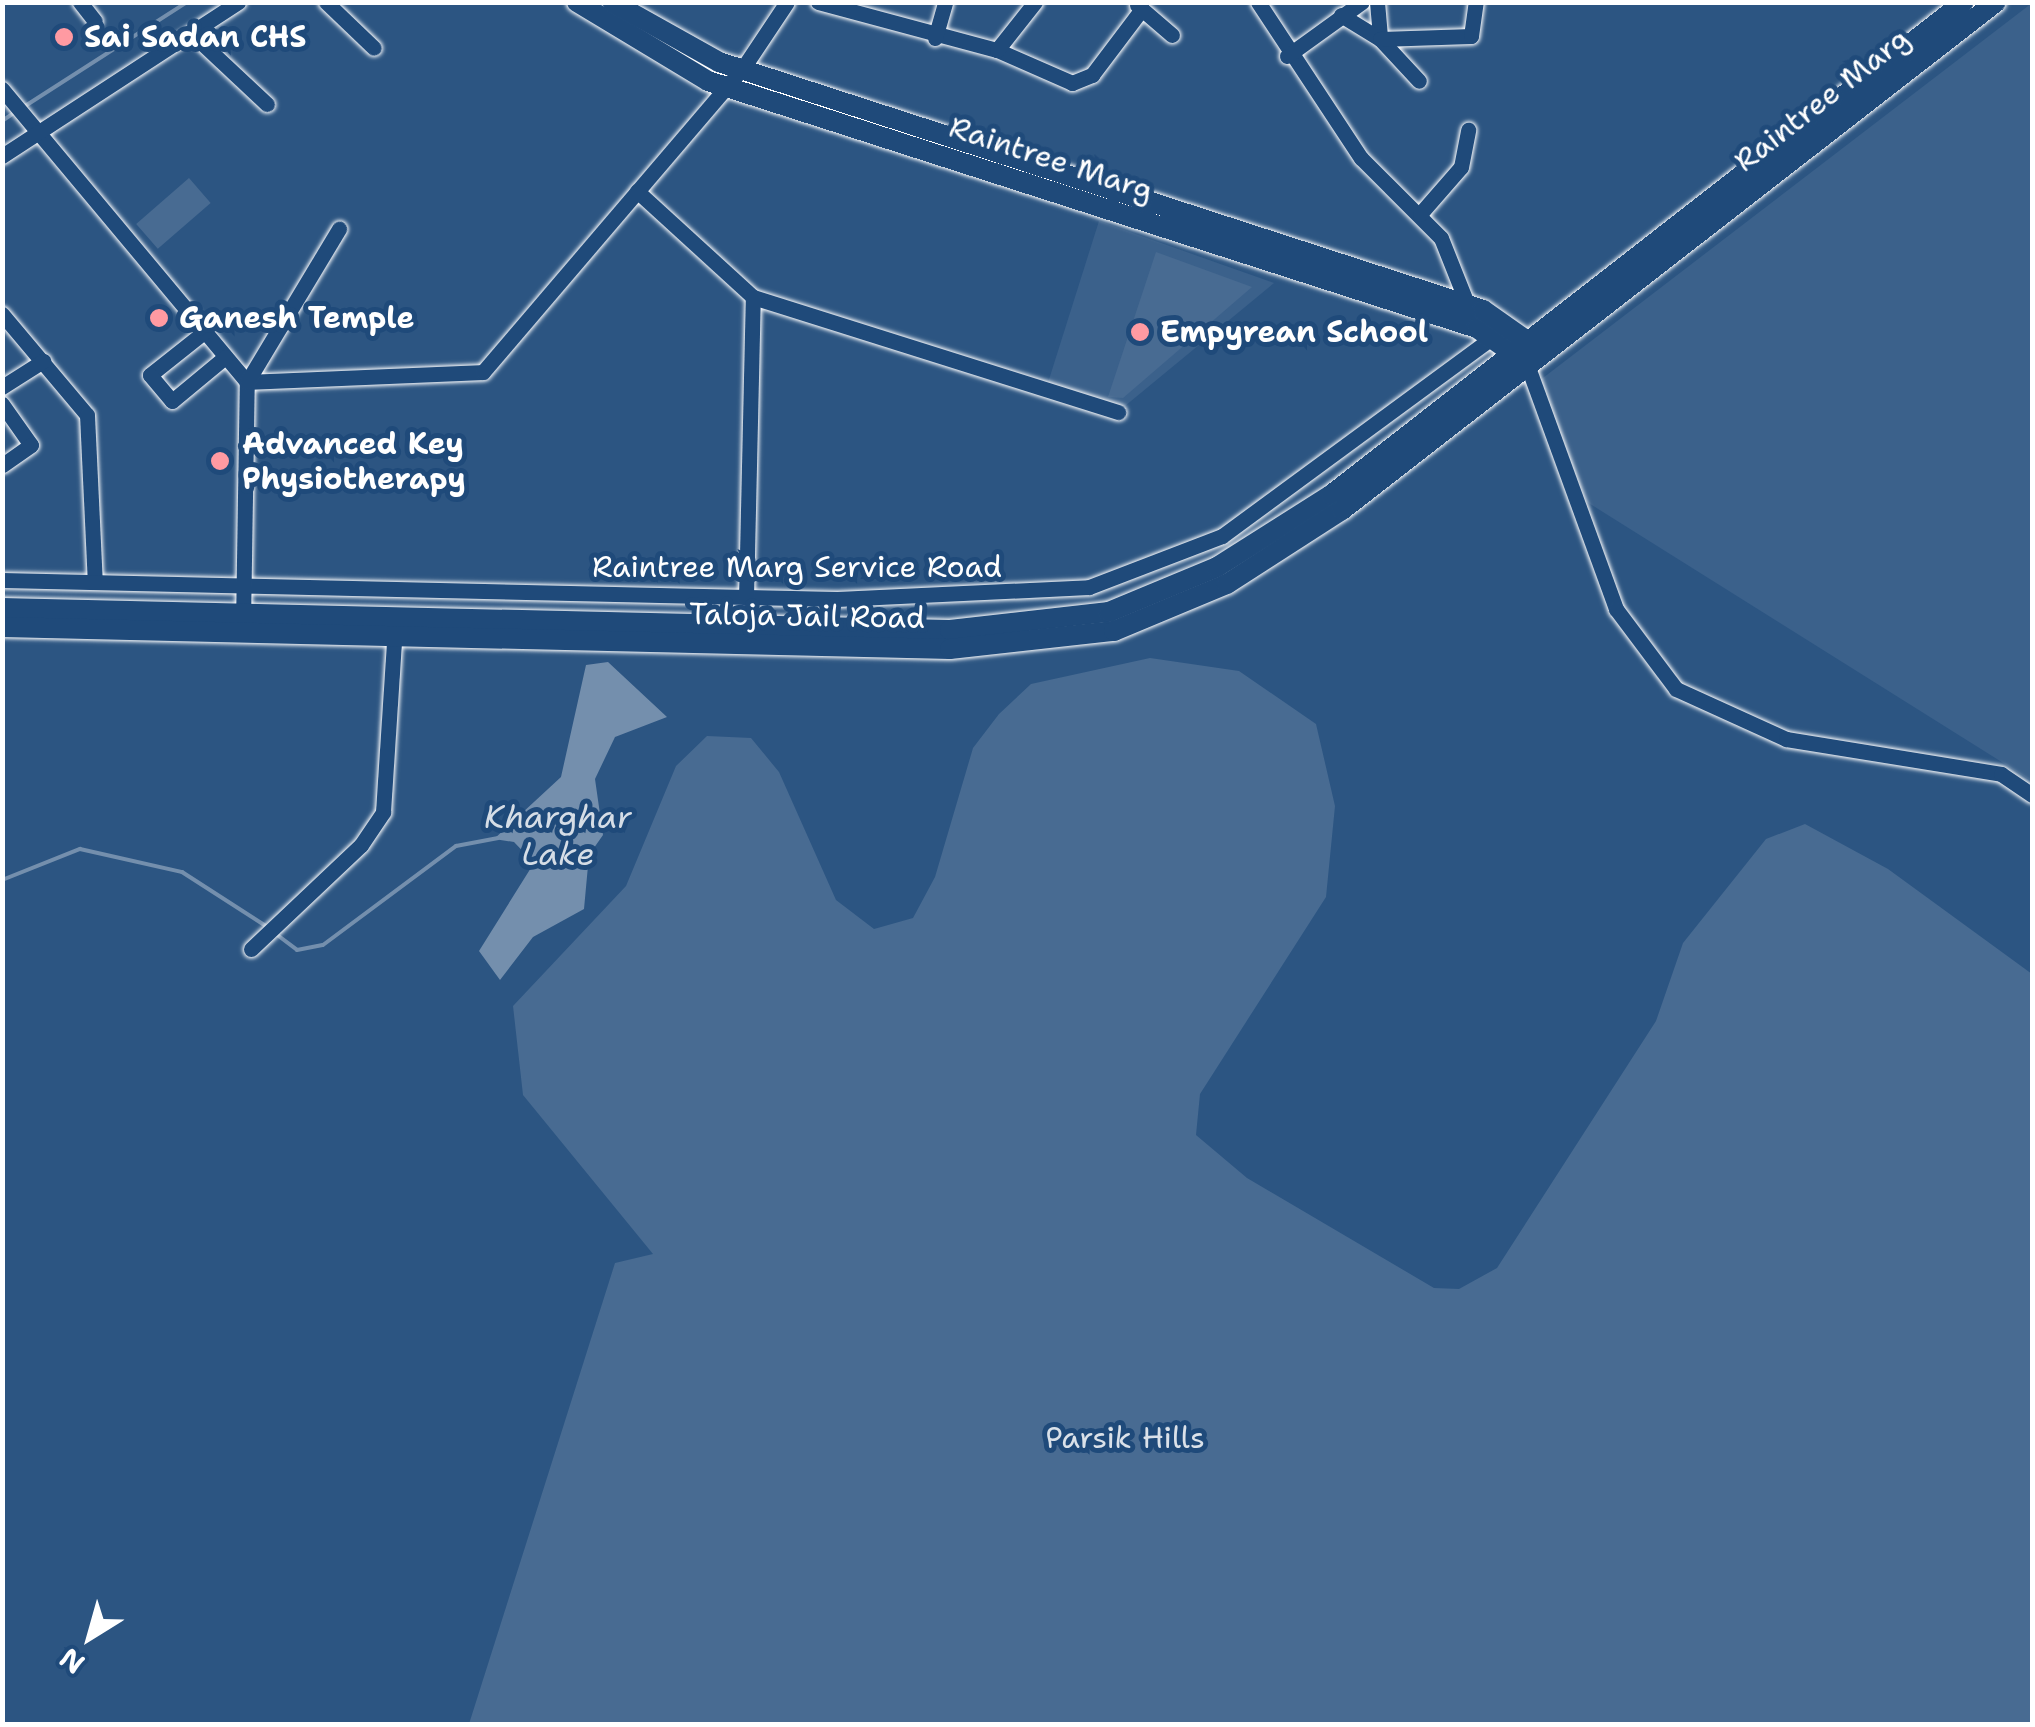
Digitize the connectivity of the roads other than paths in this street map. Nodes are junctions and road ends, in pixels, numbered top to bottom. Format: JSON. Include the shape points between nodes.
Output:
{"nodes":[{"id":1,"x":80,"y":2,"type":"edge"},
{"id":2,"x":238,"y":2,"type":"edge"},
{"id":3,"x":326,"y":2,"type":"edge"},
{"id":4,"x":576,"y":2,"type":"edge"},
{"id":5,"x":612,"y":2,"type":"edge"},
{"id":6,"x":788,"y":2,"type":"edge"},
{"id":7,"x":818,"y":2,"type":"edge"},
{"id":8,"x":944,"y":2,"type":"edge"},
{"id":9,"x":1035,"y":2,"type":"edge"},
{"id":10,"x":1258,"y":2,"type":"edge"},
{"id":11,"x":1362,"y":2,"type":"edge"},
{"id":12,"x":1377,"y":2,"type":"edge"},
{"id":13,"x":1476,"y":2,"type":"edge"},
{"id":14,"x":1964,"y":2,"type":"edge"},
{"id":15,"x":1996,"y":2,"type":"edge"},
{"id":16,"x":1138,"y":6,"type":"edge"},
{"id":17,"x":1341,"y":15,"type":"junction"},
{"id":18,"x":95,"y":21,"type":"dead end"},
{"id":19,"x":191,"y":33,"type":"junction"},
{"id":20,"x":1172,"y":35,"type":"dead end"},
{"id":21,"x":935,"y":38,"type":"junction"},
{"id":22,"x":1380,"y":39,"type":"junction"},
{"id":23,"x":374,"y":48,"type":"dead end"},
{"id":24,"x":997,"y":50,"type":"junction"},
{"id":25,"x":1288,"y":56,"type":"junction"},
{"id":26,"x":743,"y":68,"type":"junction"},
{"id":27,"x":1419,"y":81,"type":"dead end"},
{"id":28,"x":722,"y":86,"type":"junction"},
{"id":29,"x":5,"y":92,"type":"edge"},
{"id":30,"x":267,"y":104,"type":"dead end"},
{"id":31,"x":35,"y":129,"type":"junction"},
{"id":32,"x":1468,"y":130,"type":"dead end"},
{"id":33,"x":2,"y":156,"type":"edge"},
{"id":34,"x":637,"y":191,"type":"junction"},
{"id":35,"x":1420,"y":214,"type":"junction"},
{"id":36,"x":339,"y":228,"type":"dead end"},
{"id":37,"x":754,"y":297,"type":"junction"},
{"id":38,"x":2,"y":314,"type":"edge"},
{"id":39,"x":1469,"y":315,"type":"junction"},
{"id":40,"x":1503,"y":329,"type":"junction"},
{"id":41,"x":204,"y":332,"type":"junction"},
{"id":42,"x":186,"y":344,"type":"junction"},
{"id":43,"x":1530,"y":354,"type":"junction"},
{"id":44,"x":225,"y":357,"type":"junction"},
{"id":45,"x":43,"y":361,"type":"junction"},
{"id":46,"x":208,"y":370,"type":"junction"},
{"id":47,"x":247,"y":382,"type":"junction"},
{"id":48,"x":2,"y":388,"type":"edge"},
{"id":49,"x":2,"y":404,"type":"edge"},
{"id":50,"x":1118,"y":412,"type":"dead end"},
{"id":51,"x":2,"y":465,"type":"edge"},
{"id":52,"x":2,"y":580,"type":"edge"},
{"id":53,"x":95,"y":582,"type":"junction"},
{"id":54,"x":243,"y":585,"type":"junction"},
{"id":55,"x":746,"y":598,"type":"junction"},
{"id":56,"x":2,"y":608,"type":"edge"},
{"id":57,"x":243,"y":624,"type":"junction"},
{"id":58,"x":2,"y":627,"type":"edge"},
{"id":59,"x":395,"y":628,"type":"junction"},
{"id":60,"x":2032,"y":795,"type":"edge"},
{"id":61,"x":251,"y":949,"type":"dead end"}],
"edges":[{"from":1,"to":18,"type":"street"},
{"from":2,"to":19,"type":"street"},
{"from":3,"to":23,"type":"street"},
{"from":4,"to":28,"type":"main road","name":"Raintree Marg"},
{"from":5,"to":26,"type":"main road","name":"Raintree Marg"},
{"from":6,"to":26,"type":"street"},
{"from":7,"to":21,"type":"street"},
{"from":8,"to":21,"type":"street"},
{"from":9,"to":24,"type":"street"},
{"from":10,"to":25,"type":"street"},
{"from":11,"to":17,"type":"street"},
{"from":12,"to":22,"type":"street"},
{"from":13,"to":22,"type":"street","via":[[1471,36]]},
{"from":14,"to":43,"type":"main road","name":"Raintree Marg"},
{"from":15,"to":43,"type":"main road","name":"Raintree Marg"},
{"from":16,"to":20,"type":"street"},
{"from":16,"to":24,"type":"street","via":[[1081,82]]},
{"from":17,"to":22,"type":"street"},
{"from":17,"to":25,"type":"street"},
{"from":19,"to":30,"type":"street"},
{"from":19,"to":31,"type":"street"},
{"from":21,"to":24,"type":"street"},
{"from":22,"to":27,"type":"street"},
{"from":25,"to":35,"type":"street","via":[[1361,158]]},
{"from":26,"to":28,"type":"street"},
{"from":26,"to":39,"type":"main road","name":"Raintree Marg"},
{"from":28,"to":34,"type":"street"},
{"from":28,"to":39,"type":"main road","name":"Raintree Marg"},
{"from":29,"to":31,"type":"street"},
{"from":31,"to":33,"type":"street"},
{"from":31,"to":41,"type":"street"},
{"from":32,"to":35,"type":"street","via":[[1461,166]]},
{"from":34,"to":37,"type":"street"},
{"from":34,"to":47,"type":"street","via":[[469,380]]},
{"from":35,"to":39,"type":"street"},
{"from":36,"to":47,"type":"street"},
{"from":37,"to":50,"type":"street"},
{"from":37,"to":55,"type":"street"},
{"from":38,"to":45,"type":"street"},
{"from":39,"to":40,"type":"main road","name":"Raintree Marg"},
{"from":40,"to":43,"type":"main road","name":"Raintree Marg"},
{"from":40,"to":55,"type":"street","name":"Raintree Marg Service Road","via":[[1300,487],[1158,567],[1002,598]]},
{"from":41,"to":42,"type":"street"},
{"from":41,"to":44,"type":"street"},
{"from":42,"to":46,"type":"street"},
{"from":42,"to":46,"type":"street","via":[[150,375],[172,401]]},
{"from":43,"to":59,"type":"main road","name":"Taloja Jail Road","via":[[1298,540],[1190,603],[1114,631],[950,649]]},
{"from":43,"to":60,"type":"street","via":[[1616,609],[1676,689],[1786,739],[1984,771]]},
{"from":44,"to":46,"type":"street"},
{"from":44,"to":47,"type":"street"},
{"from":45,"to":48,"type":"street"},
{"from":45,"to":53,"type":"street","via":[[90,423]]},
{"from":47,"to":54,"type":"street"},
{"from":49,"to":51,"type":"street","via":[[31,445]]},
{"from":52,"to":53,"type":"street","name":"Raintree Marg Service Road"},
{"from":53,"to":54,"type":"street","name":"Raintree Marg Service Road"},
{"from":54,"to":55,"type":"street","name":"Raintree Marg Service Road"},
{"from":54,"to":57,"type":"street"},
{"from":56,"to":57,"type":"main road","name":"Taloja Jail Road"},
{"from":57,"to":58,"type":"main road","name":"Taloja Jail Road"},
{"from":57,"to":59,"type":"main road","name":"Taloja Jail Road"},
{"from":59,"to":61,"type":"street","via":[[383,812],[361,845]]}]}
